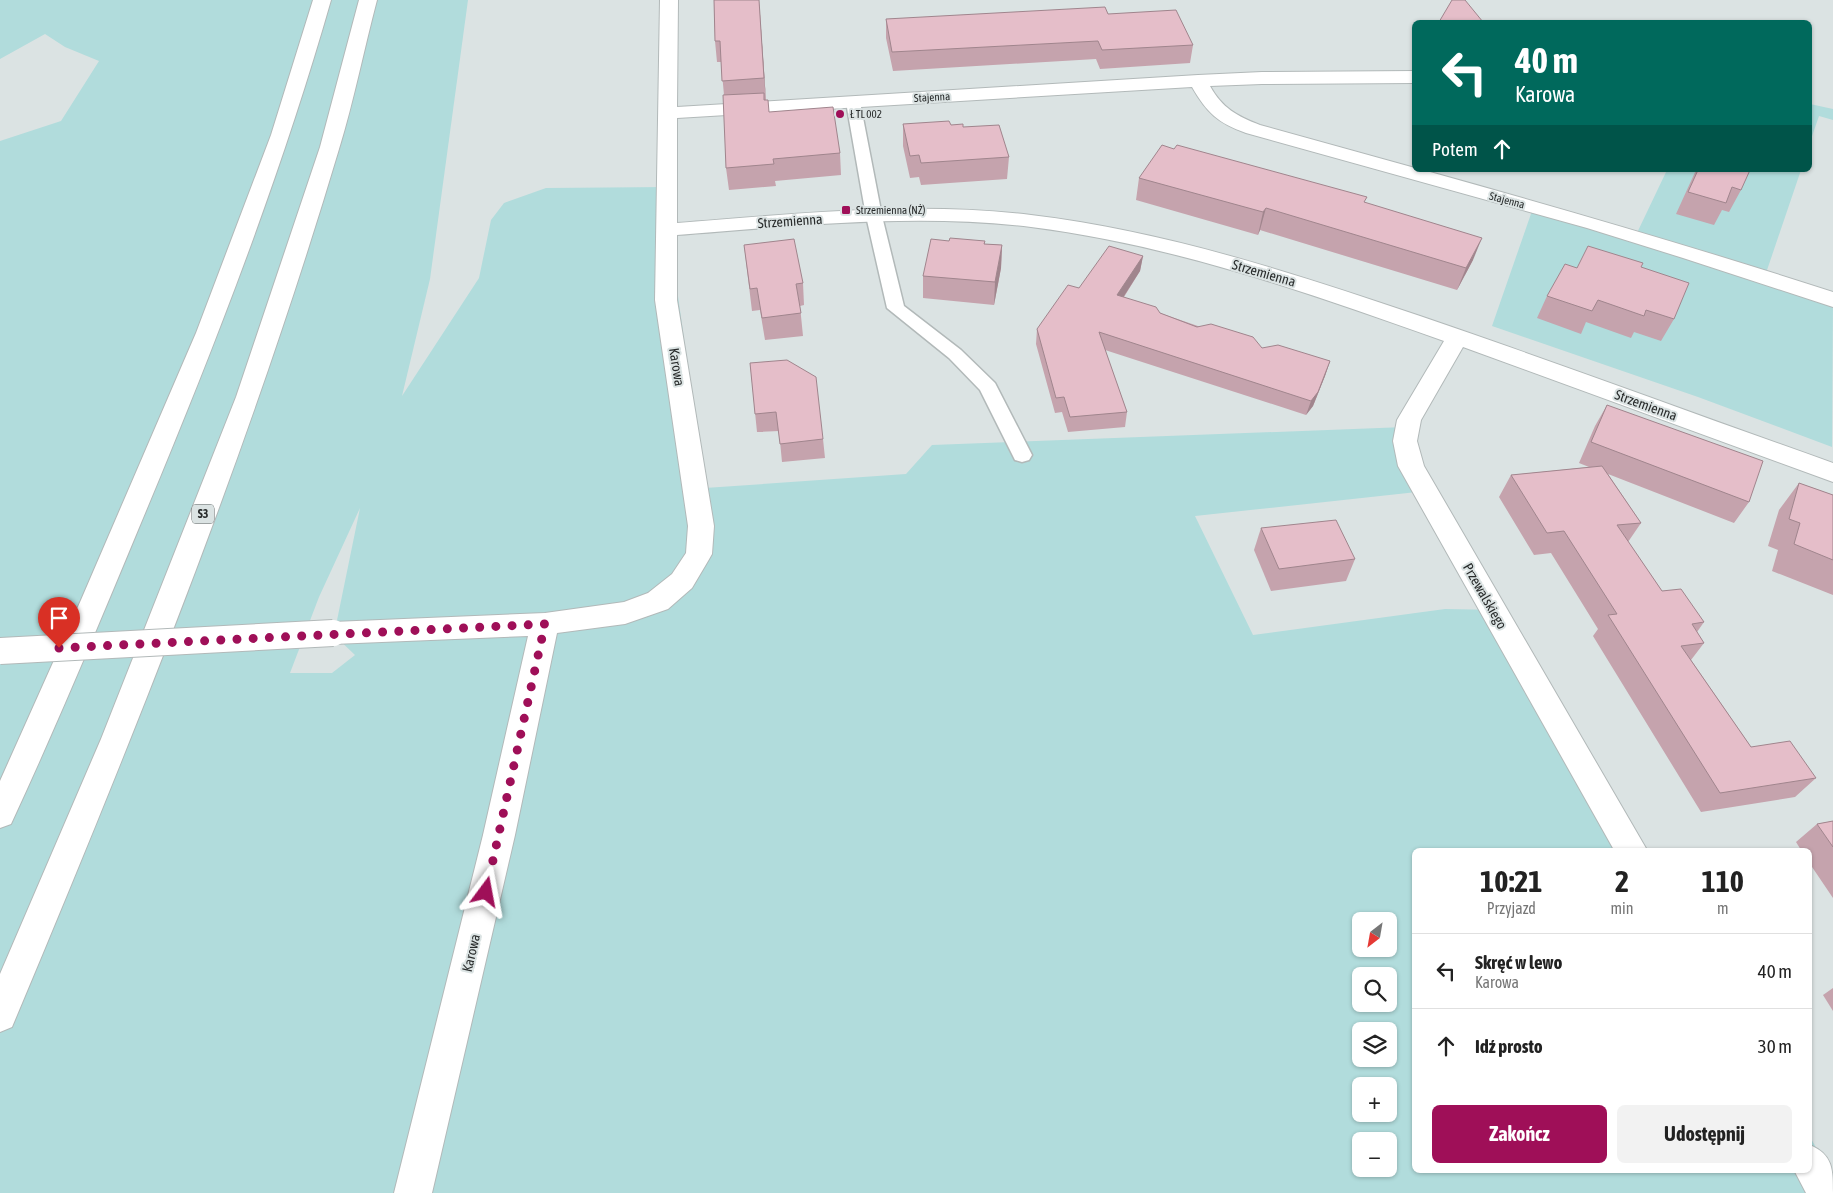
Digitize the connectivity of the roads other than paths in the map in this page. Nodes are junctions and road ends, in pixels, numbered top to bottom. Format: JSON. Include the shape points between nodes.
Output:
{"nodes":[{"id":1,"x":322,"y":0,"type":"edge"},
{"id":2,"x":368,"y":0,"type":"edge"},
{"id":3,"x":669,"y":0,"type":"edge"},
{"id":4,"x":1412,"y":77,"type":"edge"},
{"id":5,"x":1198,"y":81,"type":"junction"},
{"id":6,"x":853,"y":102,"type":"junction"},
{"id":7,"x":667,"y":113,"type":"junction"},
{"id":8,"x":874,"y":216,"type":"junction"},
{"id":9,"x":666,"y":230,"type":"junction"},
{"id":10,"x":1833,"y":300,"type":"edge"},
{"id":11,"x":1458,"y":337,"type":"junction"},
{"id":12,"x":1022,"y":455,"type":"dead end"},
{"id":13,"x":1833,"y":473,"type":"edge"},
{"id":14,"x":545,"y":624,"type":"junction"},
{"id":15,"x":0,"y":651,"type":"edge"},
{"id":16,"x":0,"y":814,"type":"edge"},
{"id":17,"x":1630,"y":848,"type":"edge"},
{"id":18,"x":0,"y":1015,"type":"edge"},
{"id":19,"x":1812,"y":1167,"type":"edge"},
{"id":20,"x":413,"y":1193,"type":"edge"},
{"id":21,"x":1827,"y":1193,"type":"edge"}],
"edges":[{"from":1,"to":16,"type":"main road","via":[[242,247],[183,398]]},
{"from":2,"to":18,"type":"main road","number":"S3","via":[[330,147],[248,396],[116,740]]},
{"from":3,"to":7,"type":"main road","name":"Karowa"},
{"from":4,"to":5,"type":"main road","name":"Stajenna"},
{"from":5,"to":6,"type":"main road","name":"Stajenna"},
{"from":5,"to":10,"type":"main road","name":"Stajenna","via":[[1212,107],[1228,120],[1252,129],[1594,224]]},
{"from":6,"to":7,"type":"main road","name":"Stajenna"},
{"from":6,"to":8,"type":"lane"},
{"from":7,"to":9,"type":"main road","name":"Karowa"},
{"from":8,"to":9,"type":"main road","name":"Strzemienna"},
{"from":8,"to":11,"type":"main road","name":"Strzemienna","via":[[980,217],[1096,231],[1264,272]]},
{"from":8,"to":12,"type":"lane","via":[[896,308],[955,354],[988,387]]},
{"from":9,"to":14,"type":"main road","name":"Karowa","via":[[666,300],[701,526],[700,554],[682,581],[658,601],[625,613]]},
{"from":11,"to":13,"type":"main road","name":"Strzemienna"},
{"from":11,"to":17,"type":"main road","name":"Przewalskiego","via":[[1408,420],[1405,441],[1411,466]]},
{"from":14,"to":15,"type":"main road","name":"Karowa","bridge":true},
{"from":14,"to":20,"type":"main road","name":"Karowa","via":[[499,835]]},
{"from":19,"to":21,"type":"main road"}]}
